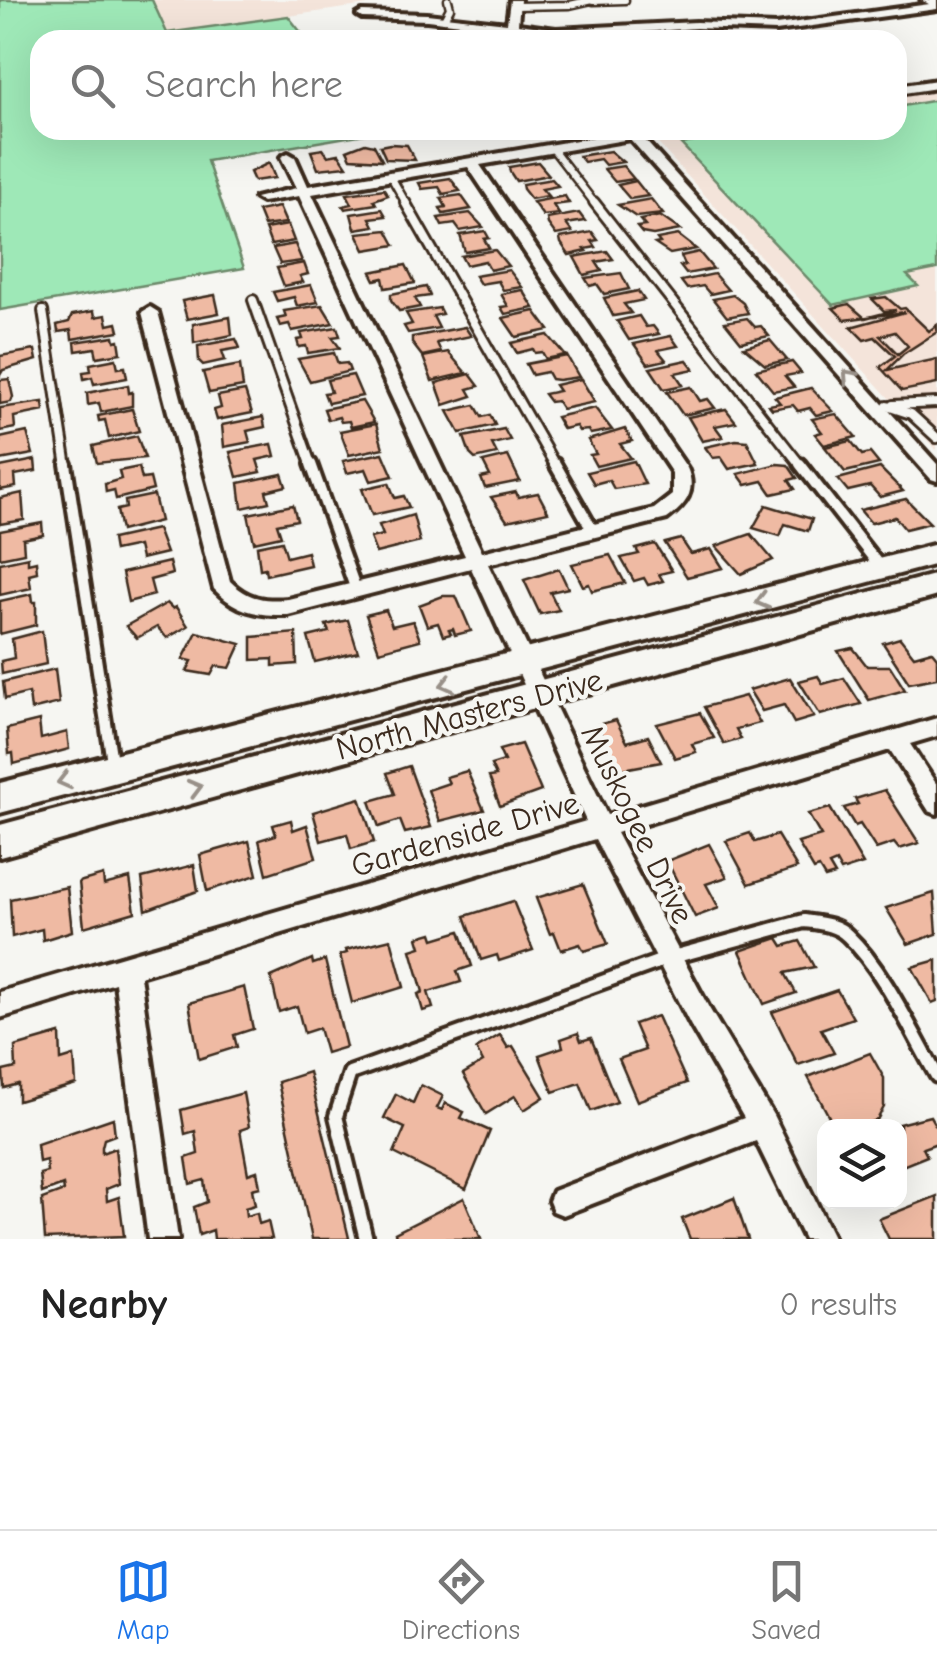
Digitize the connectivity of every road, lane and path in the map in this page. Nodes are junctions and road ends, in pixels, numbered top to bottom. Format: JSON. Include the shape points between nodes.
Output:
{"nodes":[{"id":1,"x":376,"y":0,"type":"edge"},
{"id":2,"x":448,"y":0,"type":"edge"},
{"id":3,"x":592,"y":0,"type":"edge"},
{"id":4,"x":625,"y":0,"type":"edge"},
{"id":5,"x":928,"y":0,"type":"edge"},
{"id":6,"x":515,"y":3,"type":"edge"},
{"id":7,"x":937,"y":5,"type":"edge"},
{"id":8,"x":362,"y":15,"type":"dead end"},
{"id":9,"x":386,"y":16,"type":"junction"},
{"id":10,"x":444,"y":19,"type":"junction"},
{"id":11,"x":512,"y":26,"type":"junction"},
{"id":12,"x":550,"y":30,"type":"edge"},
{"id":13,"x":605,"y":30,"type":"edge"},
{"id":14,"x":937,"y":84,"type":"edge"},
{"id":15,"x":907,"y":88,"type":"edge"},
{"id":16,"x":592,"y":140,"type":"edge"},
{"id":17,"x":638,"y":140,"type":"edge"},
{"id":18,"x":552,"y":148,"type":"junction"},
{"id":19,"x":288,"y":157,"type":"dead end"},
{"id":20,"x":472,"y":162,"type":"junction"},
{"id":21,"x":390,"y":176,"type":"junction"},
{"id":22,"x":303,"y":190,"type":"junction"},
{"id":23,"x":262,"y":198,"type":"dead end"},
{"id":24,"x":253,"y":300,"type":"dead end"},
{"id":25,"x":43,"y":312,"type":"dead end"},
{"id":26,"x":150,"y":312,"type":"dead end"},
{"id":27,"x":937,"y":403,"type":"edge"},
{"id":28,"x":882,"y":407,"type":"junction"},
{"id":29,"x":937,"y":438,"type":"edge"},
{"id":30,"x":935,"y":467,"type":"edge"},
{"id":31,"x":593,"y":531,"type":"junction"},
{"id":32,"x":937,"y":554,"type":"edge"},
{"id":33,"x":476,"y":560,"type":"junction"},
{"id":34,"x":881,"y":569,"type":"junction"},
{"id":35,"x":937,"y":585,"type":"edge"},
{"id":36,"x":356,"y":590,"type":"junction"},
{"id":37,"x":524,"y":664,"type":"junction"},
{"id":38,"x":539,"y":696,"type":"junction"},
{"id":39,"x":937,"y":727,"type":"edge"},
{"id":40,"x":895,"y":740,"type":"junction"},
{"id":41,"x":113,"y":769,"type":"junction"},
{"id":42,"x":0,"y":798,"type":"edge"},
{"id":43,"x":937,"y":804,"type":"edge"},
{"id":44,"x":602,"y":827,"type":"junction"},
{"id":45,"x":0,"y":841,"type":"edge"},
{"id":46,"x":669,"y":958,"type":"junction"},
{"id":47,"x":126,"y":968,"type":"junction"},
{"id":48,"x":0,"y":1006,"type":"edge"},
{"id":49,"x":937,"y":1076,"type":"edge"},
{"id":50,"x":763,"y":1125,"type":"junction"},
{"id":51,"x":563,"y":1200,"type":"dead end"},
{"id":52,"x":163,"y":1239,"type":"edge"},
{"id":53,"x":366,"y":1239,"type":"edge"},
{"id":54,"x":819,"y":1239,"type":"edge"}],
"edges":[{"from":1,"to":9,"type":"street"},
{"from":2,"to":10,"type":"lane"},
{"from":3,"to":4,"type":"lane"},
{"from":3,"to":6,"type":"lane"},
{"from":5,"to":7,"type":"street"},
{"from":6,"to":11,"type":"street"},
{"from":7,"to":13,"type":"street","via":[[776,28]]},
{"from":8,"to":9,"type":"street"},
{"from":9,"to":10,"type":"street"},
{"from":10,"to":11,"type":"street"},
{"from":11,"to":12,"type":"street"},
{"from":14,"to":15,"type":"street"},
{"from":16,"to":18,"type":"street"},
{"from":28,"to":17,"type":"street","one_way":true},
{"from":18,"to":20,"type":"street"},
{"from":18,"to":34,"type":"lane"},
{"from":19,"to":22,"type":"street","name":"Muskogee Drive"},
{"from":20,"to":21,"type":"street"},
{"from":20,"to":31,"type":"street","via":[[680,472],[685,488],[679,502],[660,514]]},
{"from":21,"to":22,"type":"street"},
{"from":21,"to":31,"type":"lane"},
{"from":22,"to":23,"type":"street"},
{"from":22,"to":33,"type":"street","name":"Muskogee Drive"},
{"from":24,"to":36,"type":"lane"},
{"from":25,"to":41,"type":"lane"},
{"from":26,"to":36,"type":"street","via":[[221,584],[236,600],[260,609]]},
{"from":27,"to":28,"type":"lane"},
{"from":28,"to":29,"type":"lane","via":[[911,414]]},
{"from":28,"to":30,"type":"street"},
{"from":31,"to":33,"type":"street"},
{"from":32,"to":34,"type":"main road","name":"North Masters Drive"},
{"from":33,"to":36,"type":"street"},
{"from":33,"to":37,"type":"street","name":"Muskogee Drive"},
{"from":34,"to":37,"type":"main road","name":"North Masters Drive","one_way":true},
{"from":35,"to":38,"type":"main road","name":"North Masters Drive"},
{"from":37,"to":38,"type":"street","name":"Muskogee Drive"},
{"from":37,"to":41,"type":"main road","name":"North Masters Drive","one_way":true},
{"from":38,"to":44,"type":"street","name":"Muskogee Drive"},
{"from":45,"to":38,"type":"main road","name":"North Masters Drive","one_way":true},
{"from":39,"to":40,"type":"street","name":"Gardenside Drive"},
{"from":40,"to":43,"type":"street"},
{"from":40,"to":44,"type":"street","name":"Gardenside Drive"},
{"from":41,"to":42,"type":"main road","name":"North Masters Drive","one_way":true},
{"from":44,"to":46,"type":"street","name":"Muskogee Drive"},
{"from":44,"to":47,"type":"street","name":"Gardenside Drive"},
{"from":46,"to":49,"type":"lane","via":[[788,923],[826,924],[847,934]]},
{"from":46,"to":50,"type":"street","name":"Muskogee Drive"},
{"from":46,"to":53,"type":"lane","via":[[350,1073],[336,1116]]},
{"from":47,"to":48,"type":"street","name":"Gardenside Drive"},
{"from":47,"to":52,"type":"street"},
{"from":50,"to":51,"type":"street"},
{"from":50,"to":54,"type":"street","name":"Muskogee Drive"}]}
